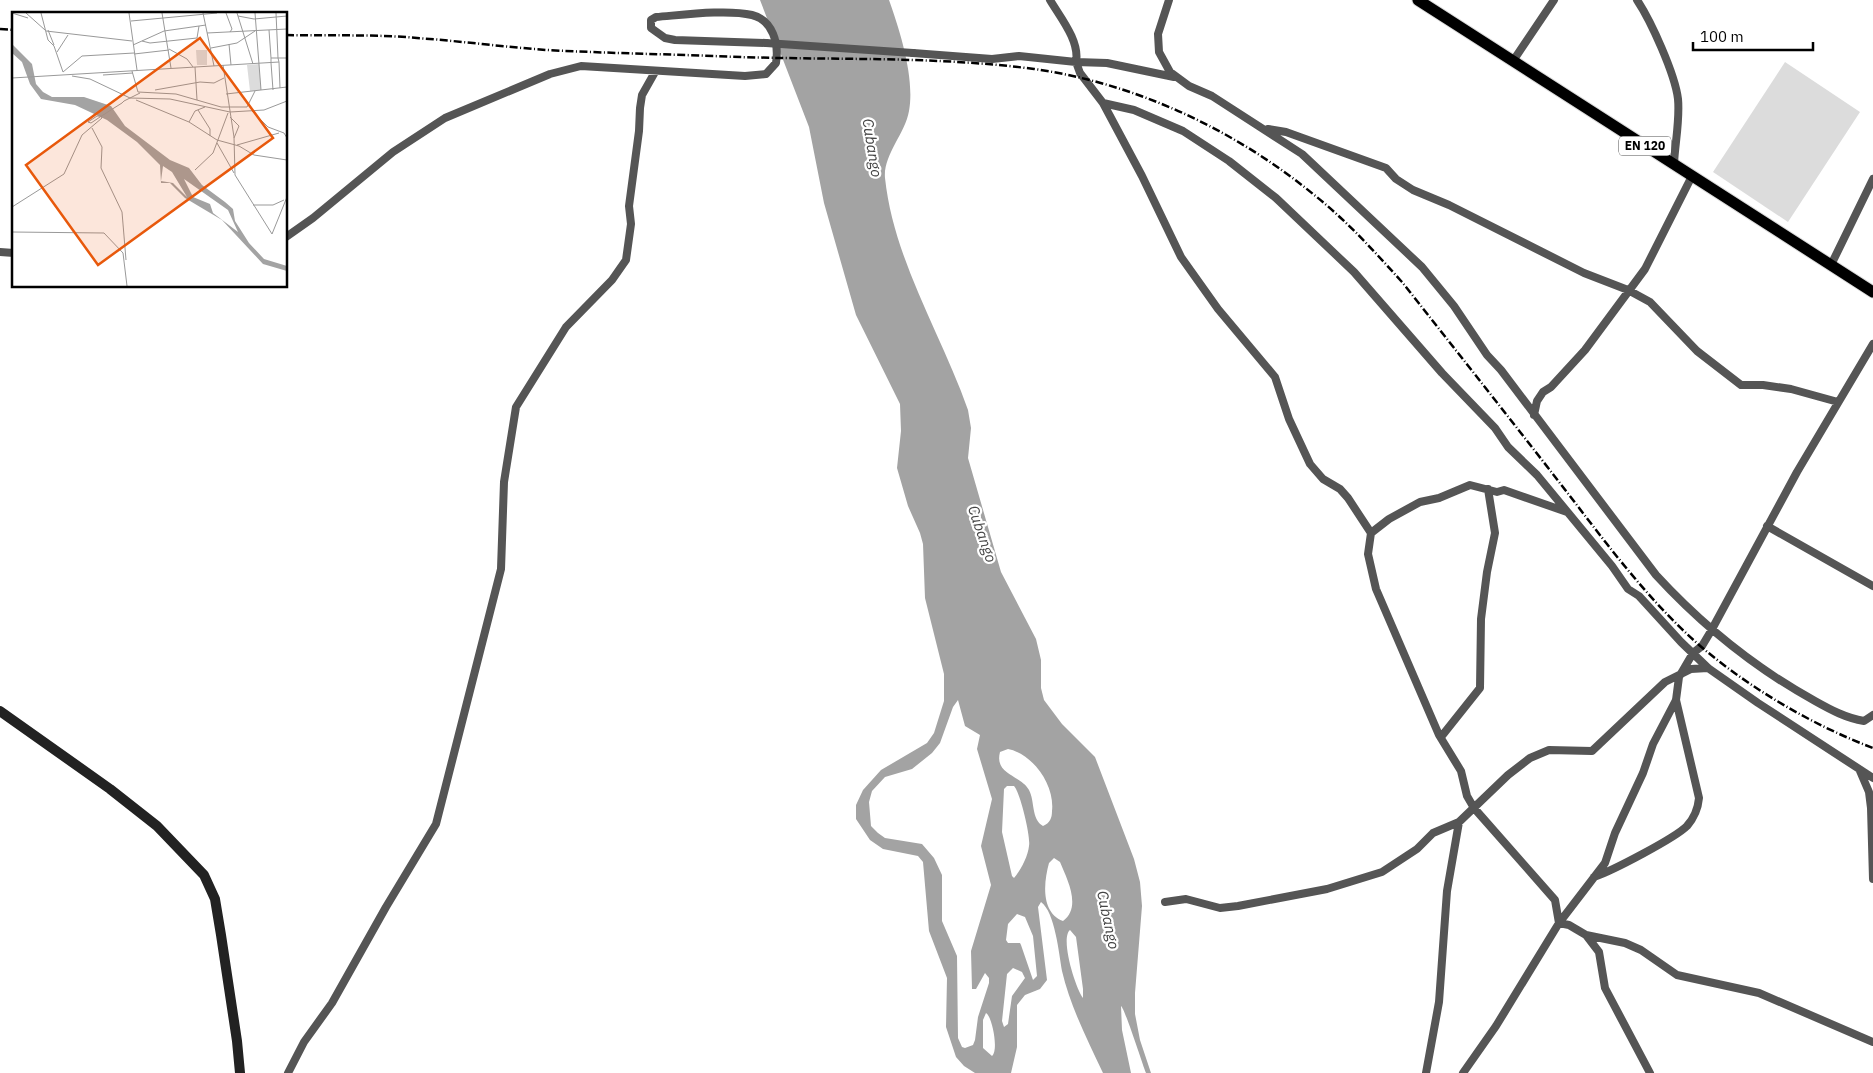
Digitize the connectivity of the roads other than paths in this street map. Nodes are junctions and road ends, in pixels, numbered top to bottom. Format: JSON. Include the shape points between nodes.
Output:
{"nodes":[{"id":1,"x":1050,"y":0,"type":"edge"},
{"id":2,"x":1169,"y":0,"type":"edge"},
{"id":3,"x":1418,"y":0,"type":"edge"},
{"id":4,"x":1554,"y":0,"type":"edge"},
{"id":5,"x":1637,"y":0,"type":"edge"},
{"id":6,"x":1513,"y":61,"type":"junction"},
{"id":7,"x":1076,"y":62,"type":"junction"},
{"id":8,"x":655,"y":72,"type":"junction"},
{"id":9,"x":1176,"y":78,"type":"junction"},
{"id":10,"x":1103,"y":103,"type":"junction"},
{"id":11,"x":1263,"y":128,"type":"junction"},
{"id":12,"x":1674,"y":164,"type":"junction"},
{"id":13,"x":1692,"y":176,"type":"junction"},
{"id":14,"x":1873,"y":179,"type":"edge"},
{"id":15,"x":288,"y":235,"type":"edge"},
{"id":16,"x":1831,"y":265,"type":"junction"},
{"id":17,"x":1628,"y":290,"type":"junction"},
{"id":18,"x":1873,"y":292,"type":"edge"},
{"id":19,"x":1873,"y":344,"type":"edge"},
{"id":20,"x":1838,"y":402,"type":"junction"},
{"id":21,"x":1534,"y":415,"type":"junction"},
{"id":22,"x":1488,"y":489,"type":"junction"},
{"id":23,"x":1567,"y":512,"type":"junction"},
{"id":24,"x":1767,"y":526,"type":"junction"},
{"id":25,"x":1371,"y":533,"type":"junction"},
{"id":26,"x":1873,"y":586,"type":"edge"},
{"id":27,"x":1711,"y":631,"type":"junction"},
{"id":28,"x":1693,"y":654,"type":"junction"},
{"id":29,"x":1708,"y":668,"type":"junction"},
{"id":30,"x":1679,"y":677,"type":"junction"},
{"id":31,"x":1676,"y":700,"type":"junction"},
{"id":32,"x":0,"y":711,"type":"edge"},
{"id":33,"x":1873,"y":715,"type":"edge"},
{"id":34,"x":1441,"y":737,"type":"junction"},
{"id":35,"x":1860,"y":770,"type":"junction"},
{"id":36,"x":1873,"y":778,"type":"edge"},
{"id":37,"x":1474,"y":808,"type":"junction"},
{"id":38,"x":1459,"y":822,"type":"junction"},
{"id":39,"x":1594,"y":877,"type":"junction"},
{"id":40,"x":1873,"y":879,"type":"edge"},
{"id":41,"x":1165,"y":902,"type":"dead end"},
{"id":42,"x":1558,"y":923,"type":"junction"},
{"id":43,"x":1586,"y":935,"type":"junction"},
{"id":44,"x":1873,"y":1042,"type":"edge"},
{"id":45,"x":240,"y":1073,"type":"edge"},
{"id":46,"x":288,"y":1073,"type":"edge"},
{"id":47,"x":1426,"y":1073,"type":"edge"},
{"id":48,"x":1463,"y":1073,"type":"edge"},
{"id":49,"x":1650,"y":1073,"type":"edge"}],
"edges":[{"from":1,"to":7,"type":"street","via":[[1070,35],[1076,50]]},
{"from":2,"to":9,"type":"street","via":[[1158,34],[1159,52],[1163,63]]},
{"from":3,"to":6,"type":"main road","number":"EN 120"},
{"from":4,"to":6,"type":"street"},
{"from":5,"to":12,"type":"street","via":[[1672,75],[1678,100]]},
{"from":6,"to":12,"type":"main road","number":"EN 120"},
{"from":7,"to":8,"type":"street","bridge":true,"via":[[1019,56],[992,59],[913,53],[766,43],[665,38],[651,28],[651,20],[656,17],[737,14],[754,16],[772,31],[776,41],[777,58],[769,72],[760,76]]},
{"from":7,"to":9,"type":"street","via":[[1115,64]]},
{"from":7,"to":10,"type":"street"},
{"from":8,"to":15,"type":"street","via":[[573,67],[445,118],[393,152]]},
{"from":8,"to":46,"type":"street","via":[[642,94],[626,260],[607,286],[566,327],[516,407],[504,482],[501,569],[436,824]]},
{"from":9,"to":11,"type":"street"},
{"from":10,"to":23,"type":"street","via":[[1134,110],[1182,132],[1229,161],[1276,198],[1354,272]]},
{"from":10,"to":25,"type":"street","via":[[1181,257],[1218,309],[1276,377],[1289,419],[1310,464],[1323,479],[1348,498]]},
{"from":11,"to":17,"type":"street","via":[[1286,132],[1386,168],[1412,190],[1507,232],[1584,273]]},
{"from":11,"to":21,"type":"street","via":[[1302,154],[1422,268]]},
{"from":12,"to":13,"type":"main road","number":"EN 120"},
{"from":13,"to":16,"type":"main road","number":"EN 120"},
{"from":13,"to":17,"type":"street","via":[[1645,269]]},
{"from":14,"to":16,"type":"street"},
{"from":16,"to":18,"type":"main road","number":"EN 120"},
{"from":17,"to":20,"type":"street","via":[[1650,302],[1697,351],[1742,385],[1792,389]]},
{"from":17,"to":21,"type":"street","via":[[1585,350],[1543,392]]},
{"from":19,"to":20,"type":"street"},
{"from":20,"to":24,"type":"street"},
{"from":21,"to":27,"type":"street","via":[[1656,575]]},
{"from":22,"to":23,"type":"street","via":[[1512,493]]},
{"from":22,"to":25,"type":"street","via":[[1470,485],[1420,502]]},
{"from":22,"to":34,"type":"street","via":[[1495,533],[1486,572],[1481,619],[1480,688]]},
{"from":23,"to":28,"type":"street","via":[[1628,589],[1639,596]]},
{"from":24,"to":26,"type":"street"},
{"from":24,"to":27,"type":"street"},
{"from":25,"to":34,"type":"street","via":[[1368,554],[1376,589],[1392,632]]},
{"from":27,"to":28,"type":"street"},
{"from":27,"to":33,"type":"street","via":[[1783,684],[1849,719],[1864,721]]},
{"from":28,"to":29,"type":"street"},
{"from":28,"to":30,"type":"street"},
{"from":29,"to":30,"type":"street","via":[[1691,669]]},
{"from":29,"to":35,"type":"street"},
{"from":30,"to":31,"type":"street"},
{"from":30,"to":37,"type":"street","via":[[1665,682],[1599,747],[1582,752],[1548,750],[1530,758]]},
{"from":31,"to":39,"type":"street","via":[[1653,744],[1605,863]]},
{"from":31,"to":39,"type":"street","via":[[1699,798],[1696,812],[1685,828],[1621,866]]},
{"from":32,"to":45,"type":"main road","via":[[150,821],[204,876],[214,899],[221,935]]},
{"from":34,"to":37,"type":"street","via":[[1461,771],[1467,796]]},
{"from":35,"to":36,"type":"street"},
{"from":35,"to":40,"type":"street","via":[[1869,792],[1871,808]]},
{"from":37,"to":38,"type":"street"},
{"from":37,"to":42,"type":"street","via":[[1556,900]]},
{"from":38,"to":41,"type":"street","via":[[1433,834],[1388,870],[1339,886],[1220,908],[1192,900]]},
{"from":38,"to":47,"type":"street","via":[[1447,891],[1439,1002]]},
{"from":39,"to":42,"type":"street"},
{"from":42,"to":43,"type":"street"},
{"from":42,"to":48,"type":"street","via":[[1496,1026]]},
{"from":43,"to":44,"type":"street","via":[[1626,943],[1677,975],[1759,993]]},
{"from":43,"to":49,"type":"street","via":[[1599,952],[1605,988]]}]}
